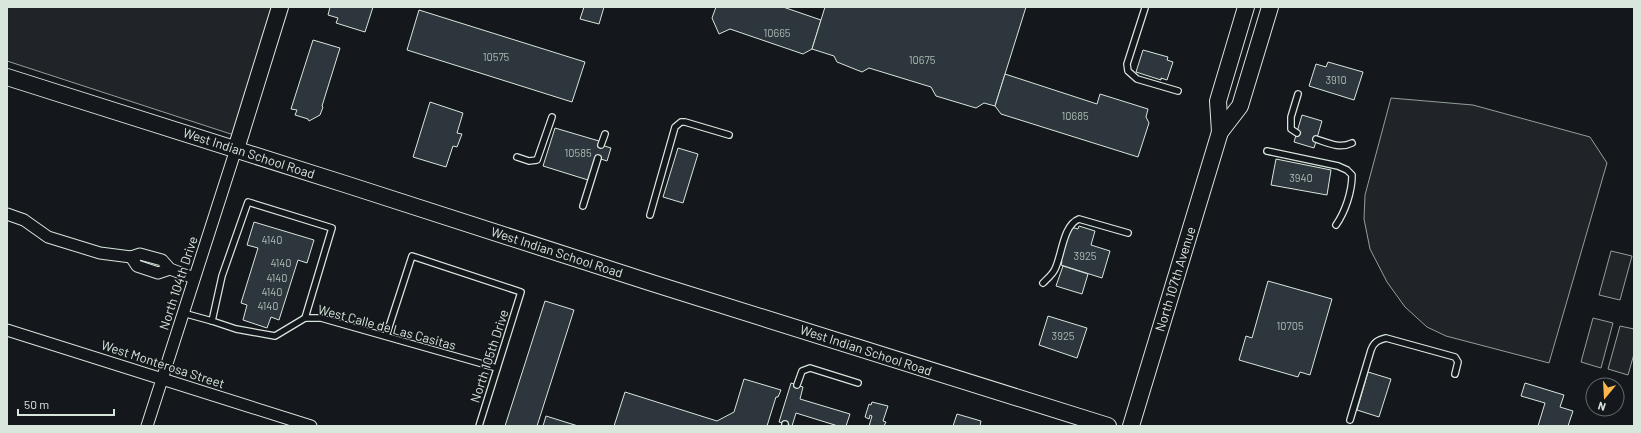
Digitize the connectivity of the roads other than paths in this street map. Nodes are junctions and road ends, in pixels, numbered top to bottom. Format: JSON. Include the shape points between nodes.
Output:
{"nodes":[{"id":1,"x":280,"y":7,"type":"edge"},
{"id":2,"x":1246,"y":7,"type":"edge"},
{"id":3,"x":1270,"y":7,"type":"edge"},
{"id":4,"x":1145,"y":8,"type":"dead end"},
{"id":5,"x":7,"y":77,"type":"edge"},
{"id":6,"x":1178,"y":91,"type":"dead end"},
{"id":7,"x":1298,"y":94,"type":"dead end"},
{"id":8,"x":552,"y":117,"type":"dead end"},
{"id":9,"x":1220,"y":132,"type":"junction"},
{"id":10,"x":1297,"y":132,"type":"dead end"},
{"id":11,"x":605,"y":134,"type":"dead end"},
{"id":12,"x":729,"y":135,"type":"dead end"},
{"id":13,"x":1316,"y":139,"type":"dead end"},
{"id":14,"x":1352,"y":143,"type":"dead end"},
{"id":15,"x":602,"y":145,"type":"dead end"},
{"id":16,"x":236,"y":149,"type":"junction"},
{"id":17,"x":1267,"y":150,"type":"dead end"},
{"id":18,"x":517,"y":157,"type":"dead end"},
{"id":19,"x":598,"y":158,"type":"dead end"},
{"id":20,"x":583,"y":206,"type":"dead end"},
{"id":21,"x":7,"y":214,"type":"edge"},
{"id":22,"x":650,"y":215,"type":"dead end"},
{"id":23,"x":1336,"y":225,"type":"dead end"},
{"id":24,"x":1128,"y":233,"type":"dead end"},
{"id":25,"x":131,"y":257,"type":"junction"},
{"id":26,"x":153,"y":258,"type":"junction"},
{"id":27,"x":170,"y":269,"type":"junction"},
{"id":28,"x":149,"y":270,"type":"junction"},
{"id":29,"x":194,"y":278,"type":"junction"},
{"id":30,"x":1042,"y":283,"type":"dead end"},
{"id":31,"x":182,"y":313,"type":"junction"},
{"id":32,"x":305,"y":318,"type":"junction"},
{"id":33,"x":212,"y":321,"type":"junction"},
{"id":34,"x":7,"y":330,"type":"edge"},
{"id":35,"x":386,"y":336,"type":"junction"},
{"id":36,"x":497,"y":368,"type":"junction"},
{"id":37,"x":1455,"y":374,"type":"dead end"},
{"id":38,"x":162,"y":378,"type":"junction"},
{"id":39,"x":858,"y":383,"type":"dead end"},
{"id":40,"x":797,"y":385,"type":"dead end"},
{"id":41,"x":1350,"y":420,"type":"dead end"},
{"id":42,"x":147,"y":426,"type":"edge"},
{"id":43,"x":311,"y":426,"type":"edge"},
{"id":44,"x":479,"y":426,"type":"edge"},
{"id":45,"x":1108,"y":426,"type":"edge"},
{"id":46,"x":1131,"y":426,"type":"edge"}],
"edges":[{"from":1,"to":16,"type":"main road"},
{"from":2,"to":9,"type":"main road","name":"North 107th Avenue","via":[[1218,101]]},
{"from":3,"to":9,"type":"main road","name":"North 107th Avenue","via":[[1240,106]]},
{"from":4,"to":6,"type":"lane","via":[[1127,64],[1128,71],[1137,79]]},
{"from":5,"to":16,"type":"main road","name":"West Indian School Road"},
{"from":7,"to":10,"type":"lane","via":[[1290,123],[1291,129]]},
{"from":8,"to":18,"type":"lane","via":[[537,160],[529,161]]},
{"from":9,"to":46,"type":"main road","name":"North 107th Avenue"},
{"from":11,"to":15,"type":"lane"},
{"from":12,"to":22,"type":"lane","via":[[685,122],[678,124]]},
{"from":13,"to":14,"type":"lane","via":[[1335,145],[1346,146]]},
{"from":16,"to":29,"type":"street","name":"North 104th Drive"},
{"from":16,"to":45,"type":"main road","name":"West Indian School Road"},
{"from":17,"to":23,"type":"lane","via":[[1338,166],[1352,175],[1344,209]]},
{"from":19,"to":20,"type":"lane"},
{"from":21,"to":25,"type":"street","via":[[24,220],[48,237],[100,253]]},
{"from":24,"to":30,"type":"lane","via":[[1079,219],[1074,221],[1069,228],[1055,270]]},
{"from":25,"to":26,"type":"street","via":[[140,254]]},
{"from":25,"to":28,"type":"street","via":[[137,266]]},
{"from":26,"to":27,"type":"street","via":[[162,260]]},
{"from":26,"to":28,"type":"street"},
{"from":27,"to":28,"type":"street","via":[[158,273]]},
{"from":27,"to":29,"type":"street"},
{"from":29,"to":31,"type":"street","name":"North 104th Drive"},
{"from":31,"to":33,"type":"lane","name":"West Calle de Las Casitas"},
{"from":31,"to":38,"type":"street","name":"North 104th Drive"},
{"from":32,"to":33,"type":"lane","name":"West Calle de Las Casitas","via":[[275,336],[236,329]]},
{"from":32,"to":33,"type":"lane","via":[[332,228],[248,202],[222,276]]},
{"from":32,"to":35,"type":"lane","name":"West Calle de Las Casitas","via":[[321,318]]},
{"from":34,"to":38,"type":"street","name":"West Monterosa Street"},
{"from":35,"to":36,"type":"lane","name":"West Calle de Las Casitas"},
{"from":35,"to":36,"type":"lane","name":"North 105th Drive","via":[[412,256],[521,292]]},
{"from":36,"to":44,"type":"lane","name":"North 105th Drive"},
{"from":37,"to":41,"type":"lane","via":[[1458,362],[1455,357],[1386,338],[1380,339],[1374,343],[1371,350]]},
{"from":38,"to":42,"type":"street","name":"North 104th Drive"},
{"from":38,"to":43,"type":"street","name":"West Monterosa Street"},
{"from":39,"to":40,"type":"lane","via":[[810,368],[802,371]]}]}
